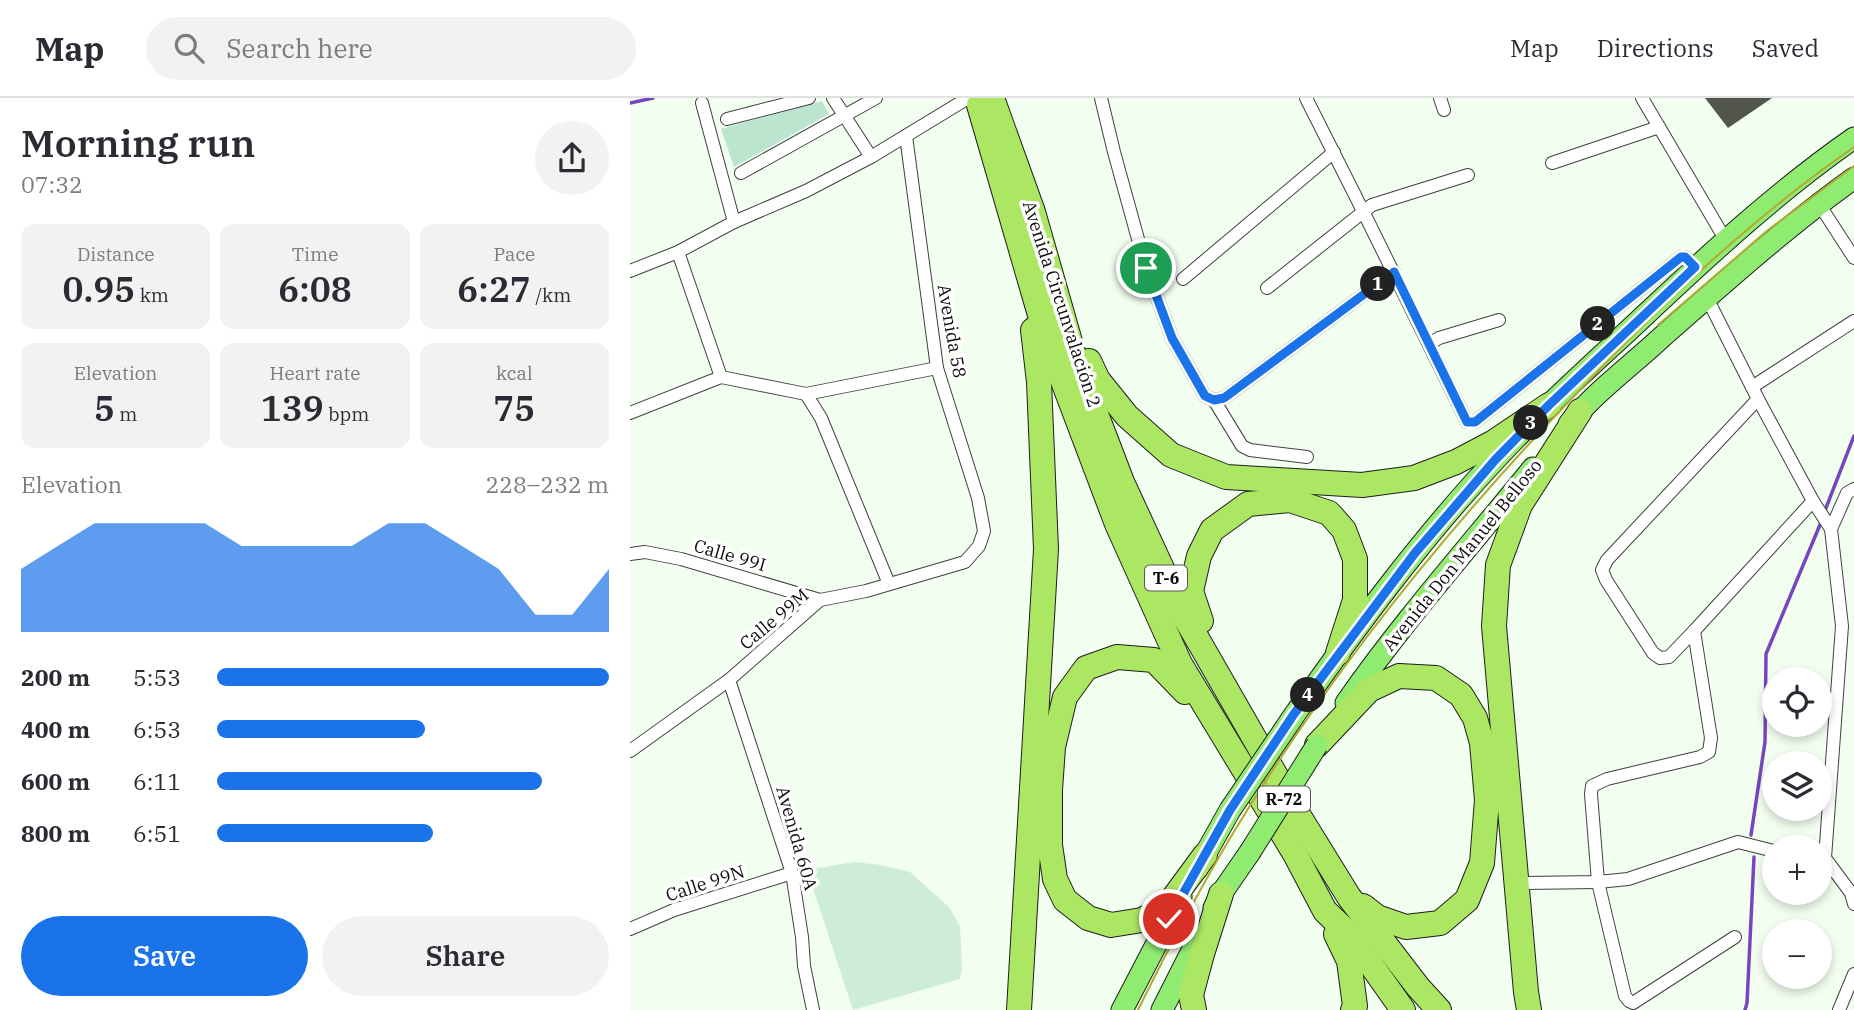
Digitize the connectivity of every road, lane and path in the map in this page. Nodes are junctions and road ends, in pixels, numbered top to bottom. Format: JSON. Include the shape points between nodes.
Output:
{"nodes":[{"id":1,"x":809,"y":98,"type":"edge"},
{"id":2,"x":832,"y":98,"type":"edge"},
{"id":3,"x":876,"y":98,"type":"edge"},
{"id":4,"x":968,"y":98,"type":"edge"},
{"id":5,"x":976,"y":98,"type":"edge"},
{"id":6,"x":992,"y":98,"type":"edge"},
{"id":7,"x":1101,"y":98,"type":"edge"},
{"id":8,"x":1306,"y":98,"type":"edge"},
{"id":9,"x":1642,"y":98,"type":"edge"},
{"id":10,"x":702,"y":103,"type":"dead end"},
{"id":11,"x":844,"y":116,"type":"junction"},
{"id":12,"x":727,"y":119,"type":"dead end"},
{"id":13,"x":1659,"y":127,"type":"junction"},
{"id":14,"x":906,"y":136,"type":"junction"},
{"id":15,"x":1854,"y":138,"type":"edge"},
{"id":16,"x":1334,"y":152,"type":"junction"},
{"id":17,"x":871,"y":157,"type":"junction"},
{"id":18,"x":1552,"y":163,"type":"dead end"},
{"id":19,"x":741,"y":173,"type":"dead end"},
{"id":20,"x":1468,"y":175,"type":"dead end"},
{"id":21,"x":1854,"y":178,"type":"edge"},
{"id":22,"x":1819,"y":204,"type":"junction"},
{"id":23,"x":1363,"y":211,"type":"junction"},
{"id":24,"x":734,"y":222,"type":"junction"},
{"id":25,"x":1725,"y":239,"type":"junction"},
{"id":26,"x":678,"y":252,"type":"junction"},
{"id":27,"x":1854,"y":258,"type":"edge"},
{"id":28,"x":1024,"y":263,"type":"junction"},
{"id":29,"x":1695,"y":267,"type":"junction"},
{"id":30,"x":630,"y":271,"type":"edge"},
{"id":31,"x":1394,"y":272,"type":"junction"},
{"id":32,"x":1183,"y":279,"type":"dead end"},
{"id":33,"x":1267,"y":288,"type":"dead end"},
{"id":34,"x":1057,"y":296,"type":"junction"},
{"id":35,"x":1707,"y":298,"type":"junction"},
{"id":36,"x":1499,"y":320,"type":"dead end"},
{"id":37,"x":1854,"y":321,"type":"edge"},
{"id":38,"x":1429,"y":344,"type":"junction"},
{"id":39,"x":937,"y":368,"type":"junction"},
{"id":40,"x":721,"y":377,"type":"junction"},
{"id":41,"x":1755,"y":393,"type":"junction"},
{"id":42,"x":806,"y":394,"type":"junction"},
{"id":43,"x":1214,"y":400,"type":"junction"},
{"id":44,"x":1549,"y":405,"type":"junction"},
{"id":45,"x":1580,"y":411,"type":"junction"},
{"id":46,"x":630,"y":413,"type":"edge"},
{"id":47,"x":1307,"y":457,"type":"dead end"},
{"id":48,"x":1854,"y":489,"type":"edge"},
{"id":49,"x":1815,"y":505,"type":"junction"},
{"id":50,"x":1830,"y":526,"type":"junction"},
{"id":51,"x":630,"y":554,"type":"edge"},
{"id":52,"x":965,"y":562,"type":"joint"},
{"id":53,"x":889,"y":584,"type":"junction"},
{"id":54,"x":820,"y":600,"type":"junction"},
{"id":55,"x":1848,"y":626,"type":"edge"},
{"id":56,"x":1694,"y":631,"type":"junction"},
{"id":57,"x":1338,"y":653,"type":"junction"},
{"id":58,"x":729,"y":680,"type":"junction"},
{"id":59,"x":1221,"y":681,"type":"junction"},
{"id":60,"x":1317,"y":746,"type":"junction"},
{"id":61,"x":630,"y":751,"type":"edge"},
{"id":62,"x":1241,"y":766,"type":"junction"},
{"id":63,"x":1825,"y":835,"type":"edge"},
{"id":64,"x":1762,"y":848,"type":"edge"},
{"id":65,"x":1205,"y":855,"type":"junction"},
{"id":66,"x":1832,"y":870,"type":"edge"},
{"id":67,"x":792,"y":873,"type":"junction"},
{"id":68,"x":1598,"y":882,"type":"junction"},
{"id":69,"x":1516,"y":883,"type":"junction"},
{"id":70,"x":1222,"y":894,"type":"junction"},
{"id":71,"x":1349,"y":897,"type":"junction"},
{"id":72,"x":1854,"y":904,"type":"edge"},
{"id":73,"x":1325,"y":911,"type":"junction"},
{"id":74,"x":630,"y":929,"type":"edge"},
{"id":75,"x":1735,"y":937,"type":"dead end"},
{"id":76,"x":1854,"y":974,"type":"edge"},
{"id":77,"x":813,"y":1010,"type":"edge"},
{"id":78,"x":1020,"y":1010,"type":"edge"},
{"id":79,"x":1122,"y":1010,"type":"edge"},
{"id":80,"x":1162,"y":1010,"type":"edge"},
{"id":81,"x":1194,"y":1010,"type":"edge"},
{"id":82,"x":1353,"y":1010,"type":"edge"},
{"id":83,"x":1403,"y":1010,"type":"edge"},
{"id":84,"x":1439,"y":1010,"type":"edge"},
{"id":85,"x":1529,"y":1010,"type":"edge"},
{"id":86,"x":1839,"y":1010,"type":"edge"}],
"edges":[{"from":1,"to":12,"type":"street"},
{"from":2,"to":11,"type":"street"},
{"from":3,"to":11,"type":"street"},
{"from":4,"to":14,"type":"street"},
{"from":5,"to":28,"type":"highway","name":"Avenida Circunvalación 2","number":"T-6"},
{"from":6,"to":34,"type":"highway","name":"Avenida Circunvalación 2","number":"T-6"},
{"from":7,"to":43,"type":"street","via":[[1146,268],[1172,338],[1205,396]]},
{"from":8,"to":16,"type":"street"},
{"from":9,"to":13,"type":"street"},
{"from":10,"to":24,"type":"street"},
{"from":11,"to":17,"type":"street"},
{"from":11,"to":19,"type":"street"},
{"from":13,"to":18,"type":"street"},
{"from":13,"to":25,"type":"street"},
{"from":14,"to":17,"type":"street"},
{"from":14,"to":39,"type":"street","name":"Avenida 58"},
{"from":15,"to":25,"type":"main road","name":"Avenida Don Manuel Belloso","number":"R-72"},
{"from":16,"to":23,"type":"street"},
{"from":16,"to":32,"type":"street"},
{"from":17,"to":24,"type":"street"},
{"from":20,"to":23,"type":"street"},
{"from":21,"to":22,"type":"main road","name":"Avenida Don Manuel Belloso","number":"R-72"},
{"from":22,"to":27,"type":"street"},
{"from":22,"to":35,"type":"main road","name":"Avenida Don Manuel Belloso","number":"R-72"},
{"from":23,"to":31,"type":"street"},
{"from":23,"to":33,"type":"street"},
{"from":24,"to":26,"type":"street"},
{"from":25,"to":29,"type":"main road","name":"Avenida Don Manuel Belloso","number":"R-72"},
{"from":26,"to":30,"type":"street"},
{"from":26,"to":40,"type":"street"},
{"from":28,"to":62,"type":"highway","name":"Avenida Circunvalación 2","number":"T-6","via":[[1046,339],[1116,524],[1180,664]]},
{"from":28,"to":78,"type":"highway","via":[[1039,382],[1046,549]]},
{"from":29,"to":38,"type":"street","via":[[1681,257],[1475,422],[1467,422]]},
{"from":29,"to":44,"type":"main road","name":"Avenida Don Manuel Belloso","number":"R-72"},
{"from":31,"to":38,"type":"street"},
{"from":31,"to":43,"type":"street","via":[[1224,398]]},
{"from":34,"to":44,"type":"highway","via":[[1098,380],[1128,416],[1171,455],[1226,477],[1362,485],[1414,478],[1494,442]]},
{"from":34,"to":59,"type":"highway","name":"Avenida Circunvalación 2","number":"T-6","via":[[1075,359],[1122,482],[1183,614]]},
{"from":35,"to":41,"type":"street"},
{"from":35,"to":45,"type":"main road","name":"Avenida Don Manuel Belloso","number":"R-72"},
{"from":36,"to":38,"type":"street"},
{"from":37,"to":41,"type":"street"},
{"from":39,"to":42,"type":"street"},
{"from":39,"to":52,"type":"street","name":"Avenida 58","via":[[984,531],[979,547]]},
{"from":40,"to":42,"type":"street"},
{"from":40,"to":46,"type":"street"},
{"from":41,"to":49,"type":"street"},
{"from":41,"to":56,"type":"street","via":[[1602,570],[1660,658],[1669,657]]},
{"from":42,"to":53,"type":"street","via":[[821,418]]},
{"from":43,"to":47,"type":"street","via":[[1242,446]]},
{"from":44,"to":57,"type":"main road","name":"Avenida Don Manuel Belloso","number":"R-72","via":[[1415,553]]},
{"from":45,"to":60,"type":"main road","name":"Avenida Don Manuel Belloso","number":"R-72","via":[[1374,663]]},
{"from":45,"to":69,"type":"highway","via":[[1520,505],[1498,565],[1494,626]]},
{"from":48,"to":50,"type":"street","via":[[1847,493]]},
{"from":49,"to":50,"type":"street"},
{"from":49,"to":56,"type":"street"},
{"from":50,"to":55,"type":"street"},
{"from":51,"to":54,"type":"street","name":"Calle 99I","via":[[681,559]]},
{"from":52,"to":53,"type":"street","name":"Calle 99M"},
{"from":53,"to":54,"type":"street","name":"Calle 99M"},
{"from":54,"to":58,"type":"street","name":"Calle 99M"},
{"from":55,"to":63,"type":"street"},
{"from":56,"to":68,"type":"street","via":[[1711,738],[1709,752],[1592,786]]},
{"from":57,"to":59,"type":"highway","via":[[1355,600],[1355,559],[1344,530],[1329,513],[1290,499],[1248,504],[1212,530],[1199,556],[1191,591]]},
{"from":57,"to":65,"type":"main road","name":"Avenida Don Manuel Belloso","number":"R-72","bridge":true,"via":[[1230,810]]},
{"from":58,"to":61,"type":"street","name":"Calle 99M"},
{"from":58,"to":67,"type":"street","name":"Avenida 60A"},
{"from":59,"to":71,"type":"highway","name":"Avenida Circunvalación 2","number":"T-6"},
{"from":60,"to":70,"type":"main road","name":"Avenida Don Manuel Belloso","number":"R-72","bridge":true},
{"from":60,"to":71,"type":"highway","via":[[1369,690],[1399,676],[1436,678],[1461,695],[1475,718],[1482,743],[1487,800],[1482,863],[1467,900],[1440,923],[1406,927],[1377,917]]},
{"from":62,"to":65,"type":"highway","via":[[1182,687],[1154,660],[1117,657],[1086,668],[1065,697],[1053,747],[1050,790],[1055,879],[1065,900],[1088,918],[1111,925],[1142,920],[1166,908]]},
{"from":62,"to":73,"type":"highway","name":"Avenida Circunvalación 2","number":"T-6"},
{"from":64,"to":68,"type":"street","via":[[1738,842],[1628,879]]},
{"from":65,"to":79,"type":"main road","name":"Avenida Don Manuel Belloso","number":"R-72"},
{"from":66,"to":72,"type":"street"},
{"from":67,"to":74,"type":"street","name":"Calle 99N","via":[[674,910]]},
{"from":67,"to":77,"type":"street","name":"Avenida 60A"},
{"from":68,"to":69,"type":"street"},
{"from":68,"to":75,"type":"street","via":[[1625,996],[1633,1003]]},
{"from":69,"to":85,"type":"highway"},
{"from":70,"to":80,"type":"main road","name":"Avenida Don Manuel Belloso","number":"R-72"},
{"from":70,"to":81,"type":"highway","via":[[1191,995]]},
{"from":71,"to":84,"type":"highway","name":"Avenida Circunvalación 2","number":"T-6"},
{"from":73,"to":82,"type":"highway","via":[[1349,961]]},
{"from":73,"to":83,"type":"highway","name":"Avenida Circunvalación 2","number":"T-6","via":[[1350,935]]},
{"from":76,"to":86,"type":"street"}]}
